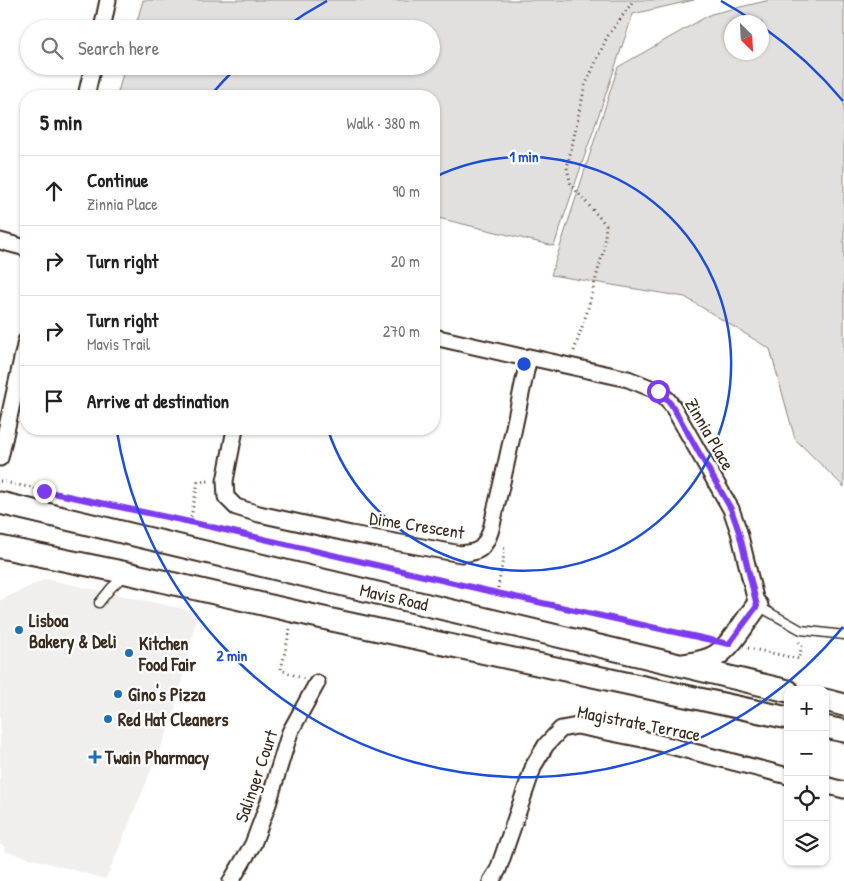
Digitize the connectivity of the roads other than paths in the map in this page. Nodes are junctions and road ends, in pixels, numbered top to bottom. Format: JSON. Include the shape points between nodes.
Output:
{"nodes":[{"id":1,"x":108,"y":0,"type":"edge"},
{"id":2,"x":104,"y":20,"type":"edge"},
{"id":3,"x":91,"y":75,"type":"edge"},
{"id":4,"x":87,"y":90,"type":"edge"},
{"id":5,"x":0,"y":242,"type":"edge"},
{"id":6,"x":20,"y":247,"type":"edge"},
{"id":7,"x":440,"y":338,"type":"edge"},
{"id":8,"x":528,"y":357,"type":"junction"},
{"id":9,"x":20,"y":368,"type":"edge"},
{"id":10,"x":234,"y":435,"type":"edge"},
{"id":11,"x":0,"y":458,"type":"edge"},
{"id":12,"x":0,"y":503,"type":"edge"},
{"id":13,"x":0,"y":547,"type":"edge"},
{"id":14,"x":127,"y":573,"type":"junction"},
{"id":15,"x":99,"y":603,"type":"dead end"},
{"id":16,"x":757,"y":606,"type":"junction"},
{"id":17,"x":844,"y":635,"type":"edge"},
{"id":18,"x":679,"y":666,"type":"junction"},
{"id":19,"x":317,"y":683,"type":"road end"},
{"id":20,"x":784,"y":690,"type":"edge"},
{"id":21,"x":829,"y":701,"type":"edge"},
{"id":22,"x":844,"y":705,"type":"edge"},
{"id":23,"x":784,"y":717,"type":"edge"},
{"id":24,"x":829,"y":727,"type":"edge"},
{"id":25,"x":844,"y":730,"type":"edge"},
{"id":26,"x":784,"y":775,"type":"edge"},
{"id":27,"x":829,"y":786,"type":"edge"},
{"id":28,"x":844,"y":790,"type":"edge"},
{"id":29,"x":231,"y":881,"type":"edge"},
{"id":30,"x":491,"y":881,"type":"edge"}],
"edges":[{"from":1,"to":2,"type":"street"},
{"from":3,"to":4,"type":"street"},
{"from":5,"to":6,"type":"street"},
{"from":7,"to":8,"type":"street","name":"Zinnia Place"},
{"from":8,"to":10,"type":"street","name":"Dime Crescent","via":[[490,530],[481,549],[472,553],[461,554],[351,534],[236,507],[226,497],[225,481]]},
{"from":8,"to":16,"type":"street","name":"Zinnia Place","via":[[628,379],[658,391],[667,399],[731,509]]},
{"from":9,"to":11,"type":"street"},
{"from":12,"to":18,"type":"main road","name":"Mavis Road"},
{"from":13,"to":14,"type":"main road","name":"Mavis Road"},
{"from":14,"to":15,"type":"lane"},
{"from":14,"to":23,"type":"main road","name":"Mavis Road","via":[[293,612]]},
{"from":16,"to":17,"type":"lane","via":[[801,630]]},
{"from":16,"to":18,"type":"main road","via":[[729,644],[716,655]]},
{"from":18,"to":20,"type":"main road","name":"Mavis Road"},
{"from":19,"to":29,"type":"street","name":"Salinger Court","via":[[290,732],[268,804],[252,844]]},
{"from":21,"to":22,"type":"main road"},
{"from":24,"to":25,"type":"main road"},
{"from":26,"to":30,"type":"street","name":"Magistrate Terrace","via":[[647,740],[577,726],[561,729],[546,744],[534,765],[498,870]]},
{"from":27,"to":28,"type":"street"}]}
